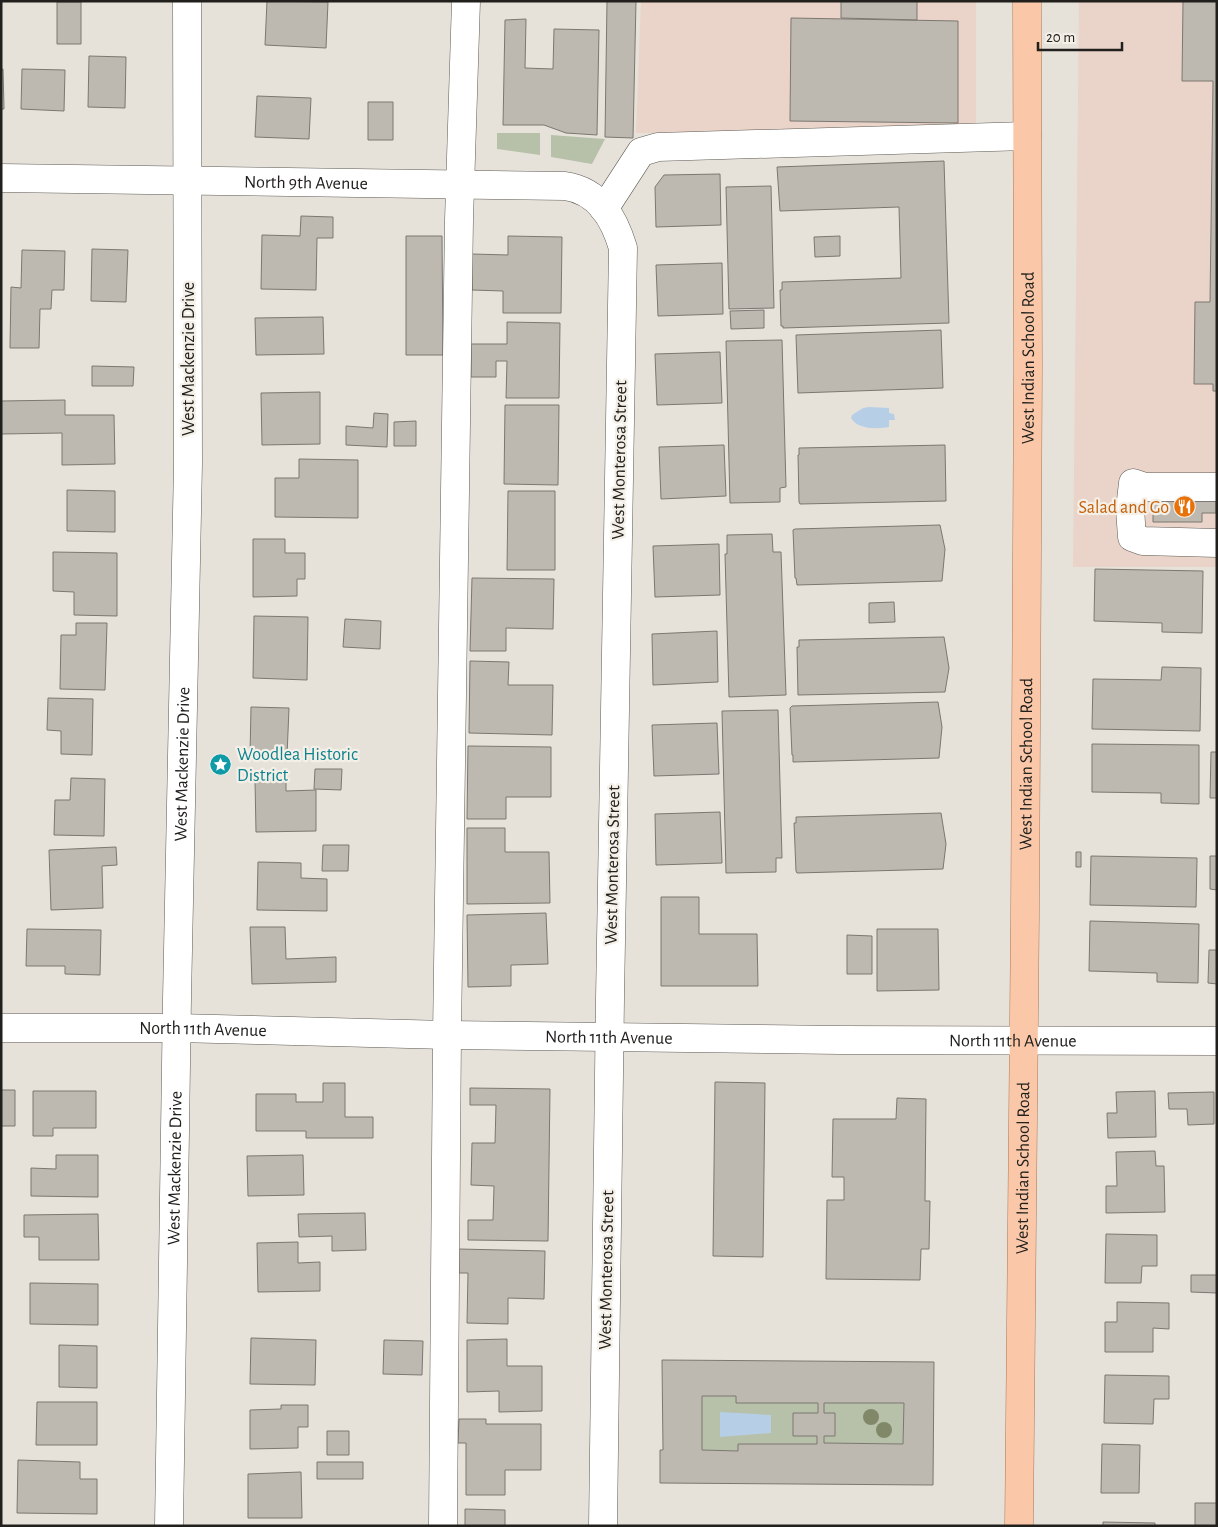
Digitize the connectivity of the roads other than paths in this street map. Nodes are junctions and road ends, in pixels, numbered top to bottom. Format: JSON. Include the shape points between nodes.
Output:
{"nodes":[{"id":1,"x":187,"y":1,"type":"edge"},
{"id":2,"x":466,"y":1,"type":"edge"},
{"id":3,"x":1027,"y":1,"type":"edge"},
{"id":4,"x":1027,"y":136,"type":"junction"},
{"id":5,"x":1,"y":178,"type":"edge"},
{"id":6,"x":189,"y":182,"type":"junction"},
{"id":7,"x":460,"y":183,"type":"junction"},
{"id":8,"x":604,"y":209,"type":"junction"},
{"id":9,"x":1217,"y":487,"type":"edge"},
{"id":10,"x":1217,"y":543,"type":"edge"},
{"id":11,"x":1,"y":1028,"type":"edge"},
{"id":12,"x":177,"y":1028,"type":"junction"},
{"id":13,"x":447,"y":1035,"type":"junction"},
{"id":14,"x":609,"y":1036,"type":"junction"},
{"id":15,"x":1024,"y":1039,"type":"junction"},
{"id":16,"x":1217,"y":1041,"type":"edge"},
{"id":17,"x":170,"y":1526,"type":"edge"},
{"id":18,"x":443,"y":1526,"type":"edge"},
{"id":19,"x":603,"y":1526,"type":"edge"},
{"id":20,"x":1019,"y":1526,"type":"edge"}],
"edges":[{"from":1,"to":6,"type":"street","name":"West Mackenzie Drive"},
{"from":2,"to":7,"type":"street"},
{"from":3,"to":4,"type":"main road","name":"West Indian School Road"},
{"from":4,"to":8,"type":"street","via":[[658,147],[641,152]]},
{"from":4,"to":15,"type":"main road","name":"West Indian School Road"},
{"from":5,"to":6,"type":"street","name":"North 9th Avenue"},
{"from":6,"to":7,"type":"street","name":"North 9th Avenue"},
{"from":6,"to":12,"type":"street","name":"West Mackenzie Drive","via":[[188,474]]},
{"from":7,"to":8,"type":"street","name":"North 9th Avenue","via":[[575,187],[584,190]]},
{"from":7,"to":13,"type":"street"},
{"from":8,"to":14,"type":"street","name":"West Monterosa Street","via":[[614,223],[623,248]]},
{"from":9,"to":10,"type":"street","via":[[1145,487],[1133,483],[1130,510],[1132,537],[1142,541]]},
{"from":11,"to":12,"type":"street","name":"North 11th Avenue"},
{"from":12,"to":13,"type":"street","name":"North 11th Avenue"},
{"from":12,"to":17,"type":"street","name":"West Mackenzie Drive"},
{"from":13,"to":14,"type":"street","name":"North 11th Avenue"},
{"from":13,"to":18,"type":"street"},
{"from":14,"to":15,"type":"street","name":"North 11th Avenue"},
{"from":14,"to":19,"type":"street","name":"West Monterosa Street"},
{"from":15,"to":16,"type":"street","name":"North 11th Avenue"},
{"from":15,"to":20,"type":"main road","name":"West Indian School Road"}]}
